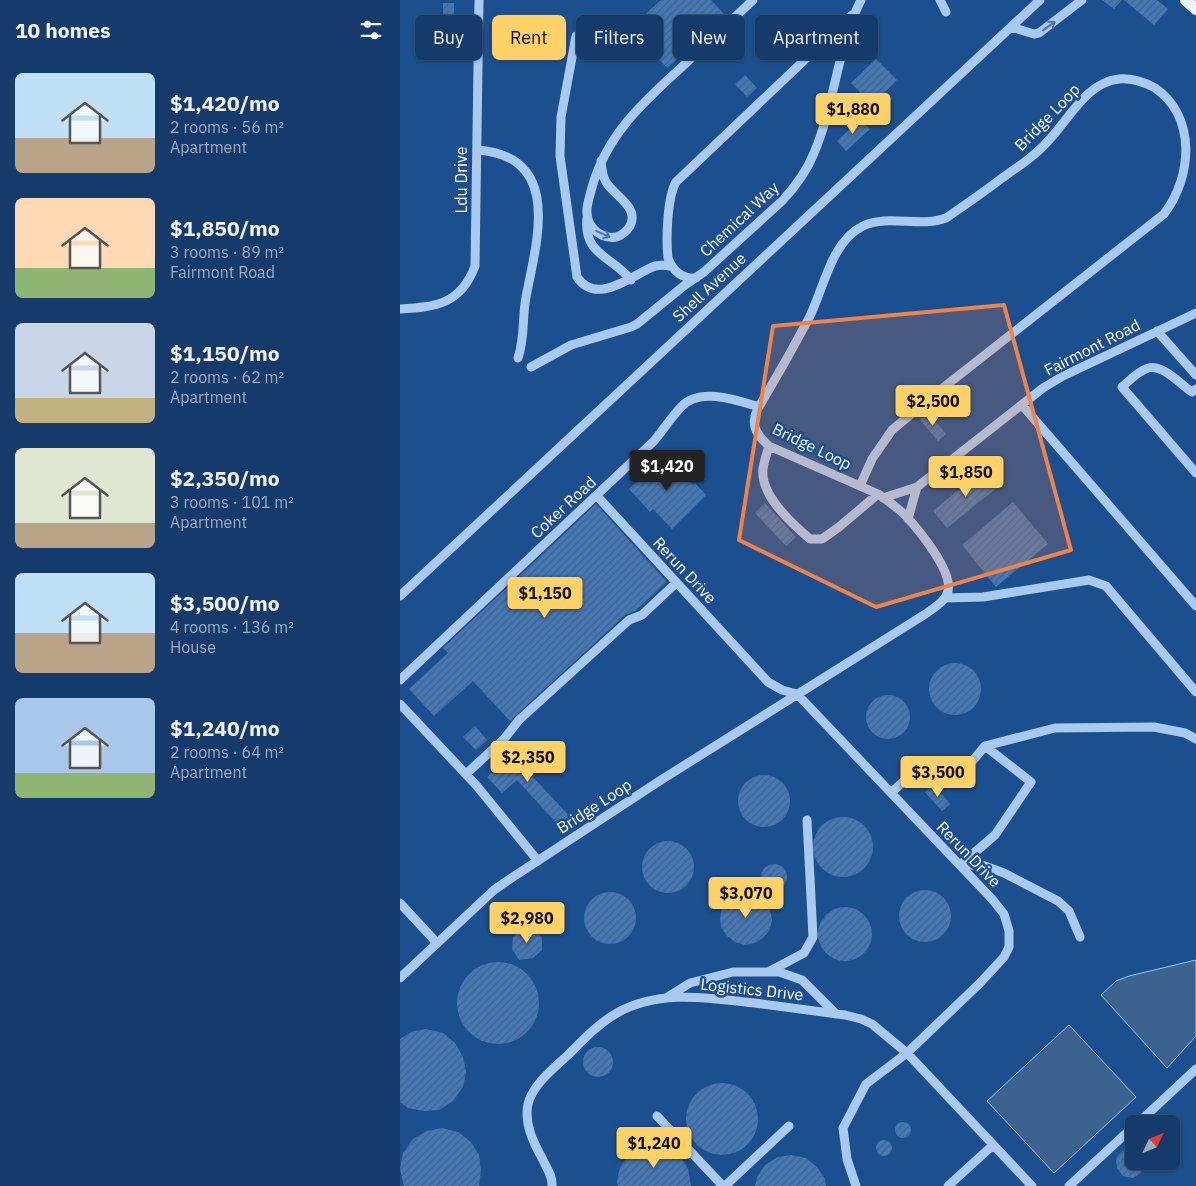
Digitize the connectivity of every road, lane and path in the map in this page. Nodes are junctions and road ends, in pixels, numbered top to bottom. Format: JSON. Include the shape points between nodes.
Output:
{"nodes":[{"id":1,"x":479,"y":0,"type":"edge"},
{"id":2,"x":753,"y":0,"type":"edge"},
{"id":3,"x":861,"y":0,"type":"edge"},
{"id":4,"x":940,"y":0,"type":"edge"},
{"id":5,"x":1040,"y":0,"type":"edge"},
{"id":6,"x":1082,"y":0,"type":"edge"},
{"id":7,"x":1186,"y":0,"type":"edge"},
{"id":8,"x":1196,"y":9,"type":"edge"},
{"id":9,"x":855,"y":12,"type":"junction"},
{"id":10,"x":946,"y":12,"type":"dead end"},
{"id":11,"x":1011,"y":27,"type":"junction"},
{"id":12,"x":576,"y":36,"type":"dead end"},
{"id":13,"x":476,"y":150,"type":"junction"},
{"id":14,"x":602,"y":160,"type":"junction"},
{"id":15,"x":587,"y":218,"type":"junction"},
{"id":16,"x":670,"y":266,"type":"junction"},
{"id":17,"x":696,"y":278,"type":"junction"},
{"id":18,"x":631,"y":280,"type":"junction"},
{"id":19,"x":400,"y":309,"type":"edge"},
{"id":20,"x":1196,"y":312,"type":"edge"},
{"id":21,"x":1157,"y":331,"type":"junction"},
{"id":22,"x":518,"y":358,"type":"dead end"},
{"id":23,"x":530,"y":367,"type":"dead end"},
{"id":24,"x":1196,"y":375,"type":"edge"},
{"id":25,"x":1196,"y":389,"type":"edge"},
{"id":26,"x":1022,"y":405,"type":"junction"},
{"id":27,"x":759,"y":407,"type":"junction"},
{"id":28,"x":770,"y":446,"type":"junction"},
{"id":29,"x":1196,"y":473,"type":"edge"},
{"id":30,"x":860,"y":486,"type":"junction"},
{"id":31,"x":917,"y":487,"type":"junction"},
{"id":32,"x":597,"y":496,"type":"junction"},
{"id":33,"x":880,"y":496,"type":"junction"},
{"id":34,"x":908,"y":519,"type":"junction"},
{"id":35,"x":676,"y":583,"type":"junction"},
{"id":36,"x":400,"y":596,"type":"edge"},
{"id":37,"x":945,"y":598,"type":"junction"},
{"id":38,"x":1196,"y":606,"type":"edge"},
{"id":39,"x":400,"y":680,"type":"edge"},
{"id":40,"x":1196,"y":692,"type":"edge"},
{"id":41,"x":797,"y":694,"type":"junction"},
{"id":42,"x":400,"y":704,"type":"edge"},
{"id":43,"x":1196,"y":739,"type":"edge"},
{"id":44,"x":985,"y":746,"type":"junction"},
{"id":45,"x":466,"y":774,"type":"junction"},
{"id":46,"x":891,"y":793,"type":"junction"},
{"id":47,"x":807,"y":820,"type":"dead end"},
{"id":48,"x":538,"y":861,"type":"junction"},
{"id":49,"x":960,"y":866,"type":"junction"},
{"id":50,"x":400,"y":903,"type":"edge"},
{"id":51,"x":1080,"y":937,"type":"dead end"},
{"id":52,"x":437,"y":943,"type":"junction"},
{"id":53,"x":768,"y":972,"type":"junction"},
{"id":54,"x":400,"y":978,"type":"edge"},
{"id":55,"x":666,"y":998,"type":"junction"},
{"id":56,"x":836,"y":1014,"type":"junction"},
{"id":57,"x":907,"y":1053,"type":"junction"},
{"id":58,"x":1196,"y":1068,"type":"edge"},
{"id":59,"x":1146,"y":1115,"type":"edge"},
{"id":60,"x":657,"y":1116,"type":"dead end"},
{"id":61,"x":789,"y":1126,"type":"dead end"},
{"id":62,"x":1125,"y":1134,"type":"edge"},
{"id":63,"x":993,"y":1145,"type":"junction"},
{"id":64,"x":552,"y":1186,"type":"edge"},
{"id":65,"x":724,"y":1186,"type":"edge"},
{"id":66,"x":856,"y":1186,"type":"edge"},
{"id":67,"x":948,"y":1186,"type":"edge"},
{"id":68,"x":1032,"y":1186,"type":"edge"},
{"id":69,"x":1069,"y":1186,"type":"edge"}],
"edges":[{"from":1,"to":13,"type":"street","name":"Ldu Drive"},
{"from":2,"to":14,"type":"street","via":[[641,105],[616,135]]},
{"from":3,"to":9,"type":"street","name":"Chemical Way"},
{"from":4,"to":10,"type":"street"},
{"from":5,"to":11,"type":"street","name":"Shell Avenue"},
{"from":11,"to":6,"type":"street","one_way":true,"via":[[1039,33]]},
{"from":7,"to":8,"type":"main road"},
{"from":9,"to":16,"type":"street","via":[[676,182],[669,200],[667,252]]},
{"from":9,"to":17,"type":"street","name":"Chemical Way","via":[[819,141],[806,170],[782,201]]},
{"from":11,"to":36,"type":"street","name":"Shell Avenue"},
{"from":12,"to":18,"type":"street","via":[[561,117],[560,156],[577,277],[592,288],[612,287]]},
{"from":13,"to":19,"type":"street","name":"Ldu Drive","via":[[476,252],[471,277],[456,296],[446,302]]},
{"from":13,"to":22,"type":"street","via":[[488,150],[510,158],[526,172],[536,190],[538,226]]},
{"from":14,"to":15,"type":"street","via":[[594,178]]},
{"from":15,"to":14,"type":"street","one_way":true,"via":[[596,232],[611,238],[624,233],[632,221],[629,207],[604,177]]},
{"from":15,"to":18,"type":"street","via":[[590,244],[600,255],[619,266]]},
{"from":16,"to":17,"type":"street","via":[[682,276]]},
{"from":16,"to":18,"type":"street","via":[[655,266]]},
{"from":17,"to":23,"type":"street","name":"Chemical Way","via":[[631,327],[571,345]]},
{"from":20,"to":21,"type":"street","name":"Fairmont Road"},
{"from":21,"to":24,"type":"street"},
{"from":21,"to":26,"type":"street","name":"Fairmont Road","via":[[1063,376]]},
{"from":25,"to":29,"type":"street","via":[[1192,392],[1154,368],[1138,373],[1122,387]]},
{"from":26,"to":31,"type":"street","name":"Fairmont Road"},
{"from":26,"to":38,"type":"street"},
{"from":27,"to":28,"type":"street","name":"Bridge Loop","via":[[754,429]]},
{"from":27,"to":30,"type":"street","name":"Bridge Loop","via":[[810,318],[837,253],[854,231],[877,222],[922,223],[946,218],[1040,150],[1082,100],[1107,82],[1136,80],[1163,92],[1184,118],[1189,149],[1185,174],[1171,205],[1164,214],[899,423],[883,441]]},
{"from":27,"to":32,"type":"street","name":"Coker Road","via":[[718,397],[691,400]]},
{"from":28,"to":30,"type":"street","name":"Bridge Loop"},
{"from":28,"to":33,"type":"street","via":[[763,469],[764,486],[772,500],[810,538],[822,539]]},
{"from":30,"to":33,"type":"street","name":"Bridge Loop"},
{"from":31,"to":33,"type":"street","name":"Fairmont Road"},
{"from":31,"to":34,"type":"street"},
{"from":32,"to":35,"type":"street","name":"Rerun Drive"},
{"from":32,"to":39,"type":"street","name":"Coker Road"},
{"from":33,"to":34,"type":"street","name":"Bridge Loop"},
{"from":34,"to":37,"type":"street","name":"Bridge Loop","via":[[945,572],[948,591]]},
{"from":35,"to":41,"type":"street","name":"Rerun Drive","via":[[768,682]]},
{"from":35,"to":45,"type":"street","via":[[642,616],[621,626]]},
{"from":37,"to":40,"type":"street","via":[[983,597],[1090,580],[1106,586]]},
{"from":37,"to":41,"type":"street","name":"Bridge Loop","via":[[928,613]]},
{"from":41,"to":46,"type":"street","name":"Rerun Drive"},
{"from":41,"to":48,"type":"street","name":"Bridge Loop"},
{"from":42,"to":45,"type":"street"},
{"from":43,"to":44,"type":"street","via":[[1154,726],[1055,728]]},
{"from":44,"to":46,"type":"street","via":[[954,783],[923,771],[908,776]]},
{"from":44,"to":49,"type":"street","via":[[1032,782],[995,835]]},
{"from":45,"to":48,"type":"street"},
{"from":46,"to":49,"type":"street","name":"Rerun Drive"},
{"from":47,"to":53,"type":"street","via":[[813,937],[804,953]]},
{"from":48,"to":52,"type":"street","name":"Bridge Loop","via":[[494,890]]},
{"from":49,"to":51,"type":"street","via":[[982,865],[1058,901],[1069,912]]},
{"from":49,"to":57,"type":"street","name":"Rerun Drive","via":[[1004,914],[1009,930],[1009,947],[994,970]]},
{"from":50,"to":52,"type":"street"},
{"from":52,"to":54,"type":"street","name":"Bridge Loop"},
{"from":53,"to":55,"type":"street","via":[[733,972],[690,983]]},
{"from":53,"to":56,"type":"street","via":[[779,972],[802,980]]},
{"from":55,"to":56,"type":"street","name":"Logistics Drive","via":[[720,999]]},
{"from":55,"to":64,"type":"street","name":"Logistics Drive","via":[[640,1003],[617,1013],[532,1093],[526,1114],[528,1126],[549,1171]]},
{"from":56,"to":57,"type":"street","name":"Logistics Drive","via":[[872,1024]]},
{"from":57,"to":63,"type":"street","name":"Logistics Drive"},
{"from":57,"to":66,"type":"street","name":"Rerun Drive","via":[[866,1084],[843,1128],[847,1160]]},
{"from":58,"to":59,"type":"street"},
{"from":60,"to":65,"type":"street"},
{"from":61,"to":65,"type":"street"},
{"from":62,"to":69,"type":"street"},
{"from":63,"to":67,"type":"street"},
{"from":63,"to":68,"type":"street","name":"Logistics Drive"}]}
